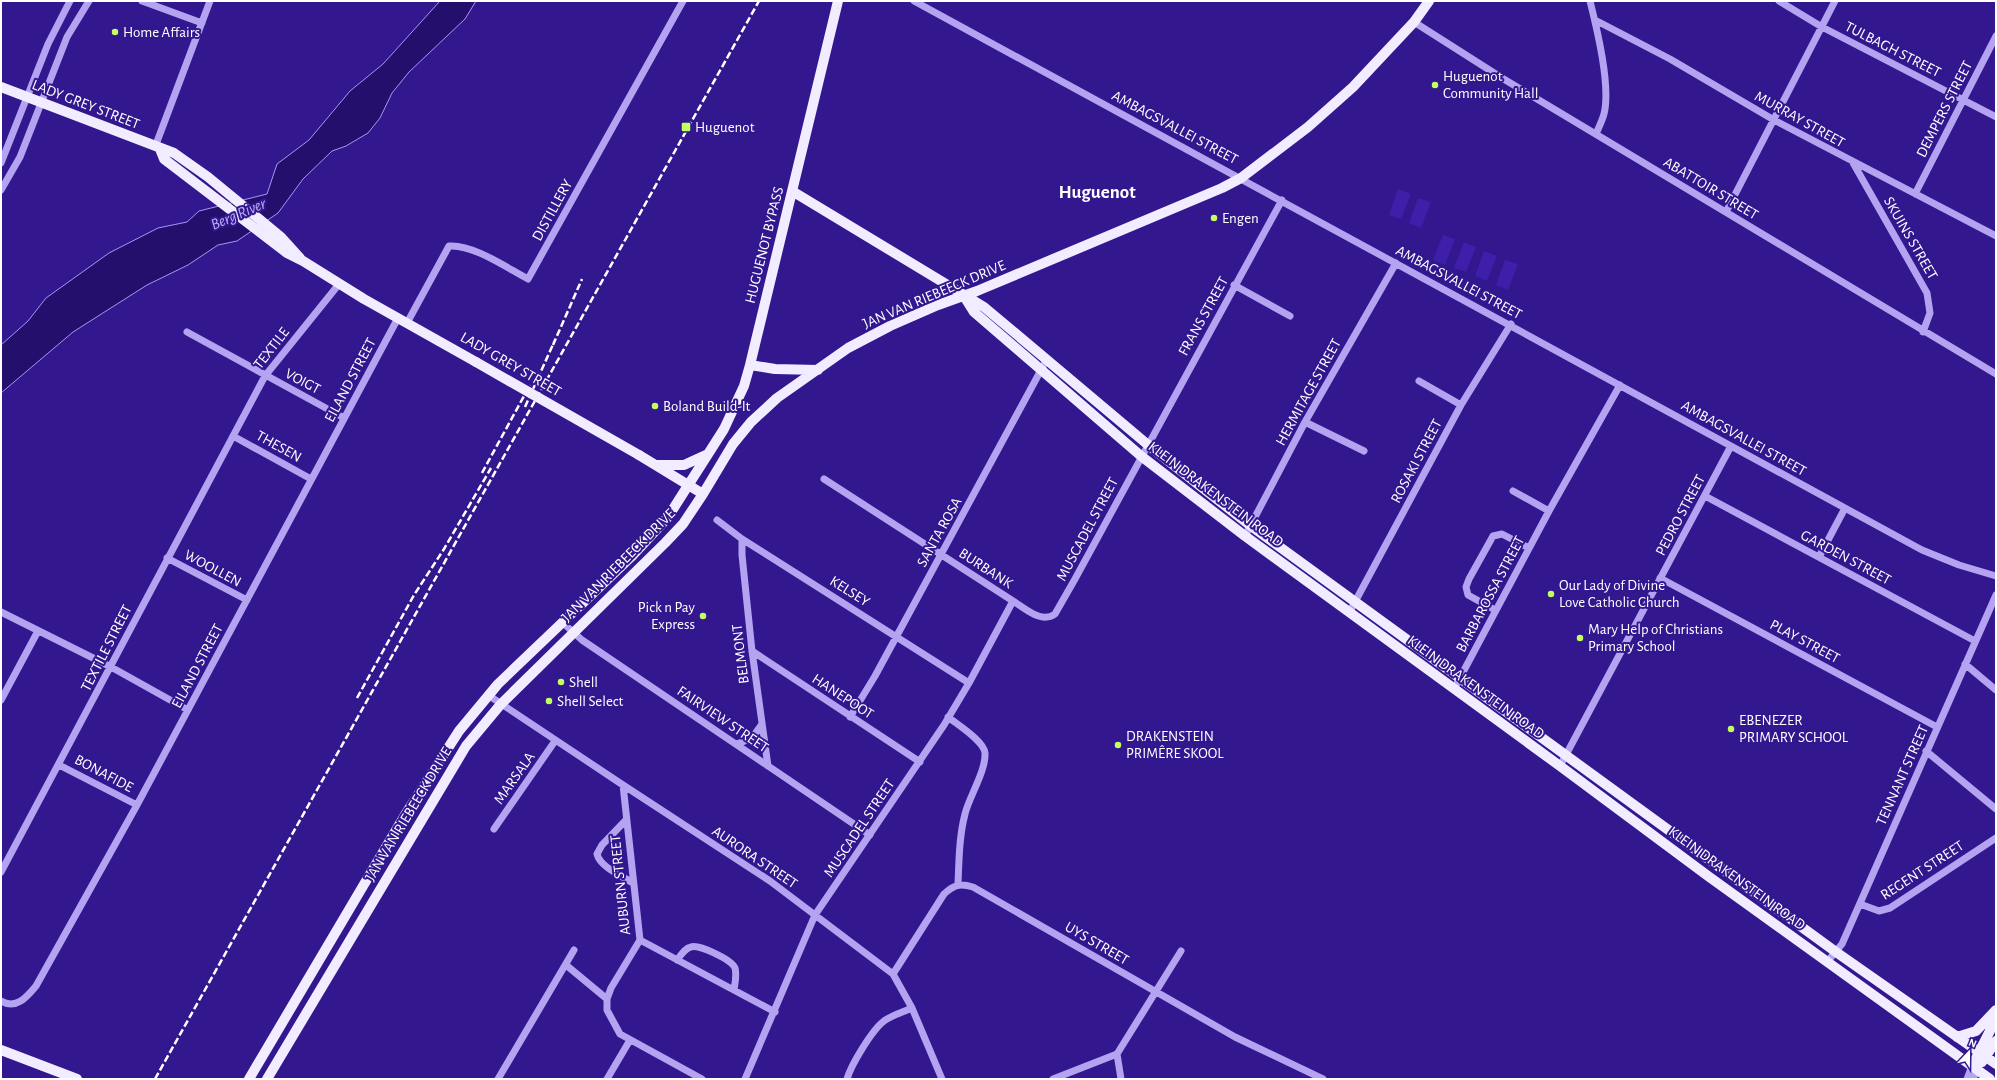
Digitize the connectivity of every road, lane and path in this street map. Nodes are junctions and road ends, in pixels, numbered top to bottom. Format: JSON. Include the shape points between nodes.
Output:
{"nodes":[{"id":1,"x":70,"y":1,"type":"edge"},
{"id":2,"x":89,"y":1,"type":"edge"},
{"id":3,"x":142,"y":1,"type":"edge"},
{"id":4,"x":210,"y":1,"type":"edge"},
{"id":5,"x":683,"y":1,"type":"edge"},
{"id":6,"x":838,"y":1,"type":"edge"},
{"id":7,"x":1429,"y":1,"type":"edge"},
{"id":8,"x":1590,"y":1,"type":"edge"},
{"id":9,"x":1779,"y":1,"type":"edge"},
{"id":10,"x":1836,"y":1,"type":"edge"},
{"id":11,"x":918,"y":2,"type":"edge"},
{"id":12,"x":1595,"y":20,"type":"junction"},
{"id":13,"x":1414,"y":22,"type":"junction"},
{"id":14,"x":202,"y":23,"type":"junction"},
{"id":15,"x":1822,"y":27,"type":"junction"},
{"id":16,"x":1996,"y":36,"type":"edge"},
{"id":17,"x":1,"y":87,"type":"edge"},
{"id":18,"x":27,"y":96,"type":"junction"},
{"id":19,"x":1962,"y":99,"type":"junction"},
{"id":20,"x":42,"y":102,"type":"junction"},
{"id":21,"x":1996,"y":117,"type":"edge"},
{"id":22,"x":1774,"y":120,"type":"junction"},
{"id":23,"x":1596,"y":134,"type":"junction"},
{"id":24,"x":157,"y":148,"type":"junction"},
{"id":25,"x":1852,"y":161,"type":"junction"},
{"id":26,"x":1,"y":163,"type":"edge"},
{"id":27,"x":1241,"y":178,"type":"junction"},
{"id":28,"x":1,"y":190,"type":"edge"},
{"id":29,"x":792,"y":190,"type":"junction"},
{"id":30,"x":1915,"y":194,"type":"junction"},
{"id":31,"x":1282,"y":200,"type":"junction"},
{"id":32,"x":1726,"y":212,"type":"junction"},
{"id":33,"x":1996,"y":236,"type":"edge"},
{"id":34,"x":303,"y":261,"type":"junction"},
{"id":35,"x":1396,"y":263,"type":"junction"},
{"id":36,"x":339,"y":284,"type":"junction"},
{"id":37,"x":1234,"y":285,"type":"junction"},
{"id":38,"x":964,"y":296,"type":"junction"},
{"id":39,"x":1290,"y":316,"type":"dead end"},
{"id":40,"x":402,"y":320,"type":"junction"},
{"id":41,"x":1510,"y":324,"type":"junction"},
{"id":42,"x":187,"y":332,"type":"dead end"},
{"id":43,"x":1923,"y":332,"type":"junction"},
{"id":44,"x":1048,"y":359,"type":"junction"},
{"id":45,"x":750,"y":365,"type":"junction"},
{"id":46,"x":818,"y":370,"type":"junction"},
{"id":47,"x":1041,"y":370,"type":"junction"},
{"id":48,"x":1996,"y":374,"type":"edge"},
{"id":49,"x":265,"y":376,"type":"junction"},
{"id":50,"x":1419,"y":381,"type":"dead end"},
{"id":51,"x":1620,"y":385,"type":"junction"},
{"id":52,"x":1461,"y":405,"type":"junction"},
{"id":53,"x":344,"y":418,"type":"junction"},
{"id":54,"x":1305,"y":422,"type":"junction"},
{"id":55,"x":233,"y":436,"type":"junction"},
{"id":56,"x":1147,"y":444,"type":"junction"},
{"id":57,"x":1731,"y":446,"type":"junction"},
{"id":58,"x":1364,"y":451,"type":"dead end"},
{"id":59,"x":708,"y":454,"type":"junction"},
{"id":60,"x":1141,"y":456,"type":"junction"},
{"id":61,"x":655,"y":464,"type":"junction"},
{"id":62,"x":824,"y":479,"type":"dead end"},
{"id":63,"x":311,"y":480,"type":"junction"},
{"id":64,"x":689,"y":485,"type":"junction"},
{"id":65,"x":1513,"y":491,"type":"dead end"},
{"id":66,"x":703,"y":494,"type":"junction"},
{"id":67,"x":1705,"y":496,"type":"junction"},
{"id":68,"x":1845,"y":508,"type":"junction"},
{"id":69,"x":1549,"y":511,"type":"junction"},
{"id":70,"x":718,"y":520,"type":"dead end"},
{"id":71,"x":1251,"y":526,"type":"junction"},
{"id":72,"x":1245,"y":536,"type":"junction"},
{"id":73,"x":742,"y":539,"type":"junction"},
{"id":74,"x":1529,"y":548,"type":"junction"},
{"id":75,"x":942,"y":554,"type":"junction"},
{"id":76,"x":1819,"y":557,"type":"junction"},
{"id":77,"x":167,"y":558,"type":"junction"},
{"id":78,"x":1996,"y":576,"type":"edge"},
{"id":79,"x":1660,"y":578,"type":"junction"},
{"id":80,"x":1996,"y":595,"type":"edge"},
{"id":81,"x":247,"y":600,"type":"junction"},
{"id":82,"x":1013,"y":601,"type":"junction"},
{"id":83,"x":1355,"y":601,"type":"junction"},
{"id":84,"x":1495,"y":610,"type":"junction"},
{"id":85,"x":1,"y":612,"type":"edge"},
{"id":86,"x":1349,"y":613,"type":"junction"},
{"id":87,"x":1055,"y":614,"type":"joint"},
{"id":88,"x":563,"y":623,"type":"junction"},
{"id":89,"x":38,"y":631,"type":"junction"},
{"id":90,"x":574,"y":632,"type":"junction"},
{"id":91,"x":896,"y":636,"type":"junction"},
{"id":92,"x":1974,"y":641,"type":"junction"},
{"id":93,"x":752,"y":651,"type":"junction"},
{"id":94,"x":1965,"y":664,"type":"junction"},
{"id":95,"x":111,"y":667,"type":"junction"},
{"id":96,"x":1460,"y":678,"type":"junction"},
{"id":97,"x":969,"y":683,"type":"junction"},
{"id":98,"x":1454,"y":689,"type":"junction"},
{"id":99,"x":1996,"y":690,"type":"edge"},
{"id":100,"x":488,"y":695,"type":"junction"},
{"id":101,"x":1,"y":700,"type":"edge"},
{"id":102,"x":501,"y":704,"type":"junction"},
{"id":103,"x":188,"y":710,"type":"junction"},
{"id":104,"x":850,"y":716,"type":"junction"},
{"id":105,"x":948,"y":718,"type":"junction"},
{"id":106,"x":762,"y":724,"type":"junction"},
{"id":107,"x":1937,"y":727,"type":"junction"},
{"id":108,"x":555,"y":741,"type":"junction"},
{"id":109,"x":737,"y":744,"type":"junction"},
{"id":110,"x":1926,"y":751,"type":"junction"},
{"id":111,"x":1566,"y":754,"type":"junction"},
{"id":112,"x":920,"y":762,"type":"junction"},
{"id":113,"x":59,"y":765,"type":"junction"},
{"id":114,"x":768,"y":766,"type":"junction"},
{"id":115,"x":1560,"y":766,"type":"junction"},
{"id":116,"x":623,"y":785,"type":"junction"},
{"id":117,"x":137,"y":805,"type":"junction"},
{"id":118,"x":1996,"y":808,"type":"edge"},
{"id":119,"x":626,"y":820,"type":"junction"},
{"id":120,"x":494,"y":829,"type":"dead end"},
{"id":121,"x":870,"y":835,"type":"junction"},
{"id":122,"x":1996,"y":838,"type":"edge"},
{"id":123,"x":1,"y":872,"type":"edge"},
{"id":124,"x":633,"y":883,"type":"junction"},
{"id":125,"x":958,"y":884,"type":"junction"},
{"id":126,"x":1860,"y":904,"type":"junction"},
{"id":127,"x":815,"y":915,"type":"junction"},
{"id":128,"x":640,"y":940,"type":"junction"},
{"id":129,"x":574,"y":950,"type":"dead end"},
{"id":130,"x":1181,"y":951,"type":"dead end"},
{"id":131,"x":1836,"y":952,"type":"junction"},
{"id":132,"x":677,"y":960,"type":"junction"},
{"id":133,"x":1827,"y":962,"type":"junction"},
{"id":134,"x":566,"y":965,"type":"junction"},
{"id":135,"x":893,"y":974,"type":"junction"},
{"id":136,"x":734,"y":990,"type":"junction"},
{"id":137,"x":1156,"y":992,"type":"junction"},
{"id":138,"x":1,"y":1000,"type":"edge"},
{"id":139,"x":607,"y":1000,"type":"junction"},
{"id":140,"x":912,"y":1008,"type":"junction"},
{"id":141,"x":1996,"y":1010,"type":"edge"},
{"id":142,"x":775,"y":1012,"type":"junction"},
{"id":143,"x":1996,"y":1019,"type":"edge"},
{"id":144,"x":1957,"y":1037,"type":"junction"},
{"id":145,"x":630,"y":1040,"type":"junction"},
{"id":146,"x":1996,"y":1041,"type":"edge"},
{"id":147,"x":1,"y":1050,"type":"edge"},
{"id":148,"x":1117,"y":1054,"type":"junction"},
{"id":149,"x":1982,"y":1054,"type":"junction"},
{"id":150,"x":1996,"y":1064,"type":"edge"},
{"id":151,"x":1974,"y":1072,"type":"edge"},
{"id":152,"x":687,"y":1076,"type":"edge"},
{"id":153,"x":73,"y":1078,"type":"edge"},
{"id":154,"x":249,"y":1079,"type":"edge"},
{"id":155,"x":267,"y":1079,"type":"edge"},
{"id":156,"x":498,"y":1079,"type":"edge"},
{"id":157,"x":607,"y":1079,"type":"edge"},
{"id":158,"x":702,"y":1079,"type":"edge"},
{"id":159,"x":745,"y":1079,"type":"edge"},
{"id":160,"x":847,"y":1079,"type":"edge"},
{"id":161,"x":942,"y":1079,"type":"edge"},
{"id":162,"x":1052,"y":1079,"type":"edge"},
{"id":163,"x":1121,"y":1079,"type":"edge"},
{"id":164,"x":1323,"y":1079,"type":"edge"},
{"id":165,"x":1967,"y":1079,"type":"edge"},
{"id":166,"x":1990,"y":1079,"type":"edge"}],
"edges":[{"from":1,"to":18,"type":"street","via":[[48,44]]},
{"from":2,"to":20,"type":"street","via":[[62,48]]},
{"from":3,"to":14,"type":"street"},
{"from":4,"to":14,"type":"street"},
{"from":5,"to":40,"type":"street","name":"DISTILLERY","via":[[528,279],[469,248],[449,246]]},
{"from":6,"to":29,"type":"main road","name":"HUGUENOT BYPASS"},
{"from":7,"to":13,"type":"main road","name":"JAN VAN RIEBEECK DRIVE"},
{"from":8,"to":12,"type":"street"},
{"from":9,"to":15,"type":"street","name":"TULBAGH STREET"},
{"from":10,"to":15,"type":"street"},
{"from":11,"to":27,"type":"street","name":"AMBAGSVALLEI STREET"},
{"from":12,"to":22,"type":"street","name":"MURRAY STREET","via":[[1670,59]]},
{"from":12,"to":23,"type":"street","via":[[1606,98],[1604,113]]},
{"from":13,"to":23,"type":"street","name":"ABATTOIR STREET"},
{"from":13,"to":27,"type":"main road","name":"JAN VAN RIEBEECK DRIVE","via":[[1353,88],[1308,127]]},
{"from":14,"to":24,"type":"street"},
{"from":15,"to":19,"type":"street","name":"TULBAGH STREET"},
{"from":15,"to":22,"type":"street"},
{"from":16,"to":19,"type":"street","name":"DEMPERS STREET"},
{"from":17,"to":18,"type":"main road","name":"LADY GREY STREET"},
{"from":18,"to":20,"type":"main road","name":"LADY GREY STREET"},
{"from":18,"to":26,"type":"street"},
{"from":19,"to":21,"type":"street","name":"TULBAGH STREET"},
{"from":19,"to":30,"type":"street","name":"DEMPERS STREET"},
{"from":20,"to":24,"type":"main road","name":"LADY GREY STREET"},
{"from":20,"to":28,"type":"street","via":[[20,157]]},
{"from":22,"to":25,"type":"street","name":"MURRAY STREET"},
{"from":22,"to":32,"type":"street"},
{"from":23,"to":32,"type":"street","name":"ABATTOIR STREET"},
{"from":24,"to":34,"type":"main road","name":"LADY GREY STREET","via":[[164,159],[274,245]]},
{"from":24,"to":34,"type":"main road","name":"LADY GREY STREET","via":[[174,153],[208,177],[281,237]]},
{"from":25,"to":30,"type":"street","name":"MURRAY STREET"},
{"from":25,"to":43,"type":"street","name":"SKUINS STREET","via":[[1927,293],[1930,313]]},
{"from":27,"to":31,"type":"street","name":"AMBAGSVALLEI STREET"},
{"from":27,"to":38,"type":"main road","name":"JAN VAN RIEBEECK DRIVE"},
{"from":29,"to":38,"type":"main road","name":"KLEIN DRAKENSTEIN ROAD"},
{"from":29,"to":45,"type":"main road","name":"HUGUENOT BYPASS"},
{"from":30,"to":33,"type":"street","name":"MURRAY STREET"},
{"from":31,"to":35,"type":"street","name":"AMBAGSVALLEI STREET"},
{"from":31,"to":37,"type":"street","name":"FRANS STREET"},
{"from":32,"to":43,"type":"street","name":"ABATTOIR STREET"},
{"from":34,"to":36,"type":"main road","name":"LADY GREY STREET"},
{"from":35,"to":41,"type":"street","name":"AMBAGSVALLEI STREET"},
{"from":35,"to":54,"type":"street","name":"HERMITAGE STREET"},
{"from":36,"to":40,"type":"main road","name":"LADY GREY STREET"},
{"from":36,"to":49,"type":"street","name":"TEXTILE"},
{"from":37,"to":39,"type":"street"},
{"from":37,"to":56,"type":"street","name":"FRANS STREET"},
{"from":38,"to":44,"type":"main road","name":"KLEIN DRAKENSTEIN ROAD","via":[[984,307]]},
{"from":38,"to":46,"type":"main road","name":"JAN VAN RIEBEECK DRIVE","via":[[890,326],[848,348]]},
{"from":38,"to":47,"type":"main road","name":"KLEIN DRAKENSTEIN ROAD","via":[[974,312]]},
{"from":40,"to":53,"type":"street","name":"EILAND STREET"},
{"from":40,"to":61,"type":"main road","name":"LADY GREY STREET","bridge":true},
{"from":41,"to":51,"type":"street","name":"AMBAGSVALLEI STREET"},
{"from":41,"to":52,"type":"street","name":"ROSAKI STREET"},
{"from":42,"to":49,"type":"street","name":"VOIGT"},
{"from":43,"to":48,"type":"street","name":"ABATTOIR STREET"},
{"from":44,"to":47,"type":"street","name":"SANTA ROSA"},
{"from":44,"to":56,"type":"main road","name":"KLEIN DRAKENSTEIN ROAD"},
{"from":45,"to":46,"type":"main road"},
{"from":45,"to":59,"type":"main road","name":"HUGUENOT BYPASS","via":[[734,409]]},
{"from":46,"to":66,"type":"main road","name":"JAN VAN RIEBEECK DRIVE","via":[[777,398],[751,422],[733,444]]},
{"from":47,"to":60,"type":"main road","name":"KLEIN DRAKENSTEIN ROAD"},
{"from":47,"to":75,"type":"street","name":"SANTA ROSA"},
{"from":49,"to":53,"type":"street","name":"VOIGT"},
{"from":49,"to":55,"type":"street","name":"TEXTILE"},
{"from":50,"to":52,"type":"street"},
{"from":51,"to":57,"type":"street","name":"AMBAGSVALLEI STREET"},
{"from":51,"to":69,"type":"street","name":"BARBAROSSA STREET"},
{"from":52,"to":83,"type":"street","name":"ROSAKI STREET"},
{"from":53,"to":63,"type":"street","name":"EILAND STREET"},
{"from":54,"to":58,"type":"street"},
{"from":54,"to":71,"type":"street","name":"HERMITAGE STREET"},
{"from":55,"to":63,"type":"street","name":"THESEN"},
{"from":55,"to":77,"type":"street","name":"TEXTILE STREET"},
{"from":56,"to":60,"type":"street","name":"FRANS STREET"},
{"from":56,"to":71,"type":"main road","name":"KLEIN DRAKENSTEIN ROAD"},
{"from":57,"to":67,"type":"street","name":"PEDRO STREET"},
{"from":57,"to":68,"type":"street","name":"AMBAGSVALLEI STREET"},
{"from":59,"to":61,"type":"main road","via":[[684,465]]},
{"from":59,"to":64,"type":"main road","name":"HUGUENOT BYPASS"},
{"from":60,"to":72,"type":"main road","name":"KLEIN DRAKENSTEIN ROAD"},
{"from":60,"to":87,"type":"street","name":"MUSCADEL STREET"},
{"from":61,"to":64,"type":"main road","name":"LADY GREY STREET"},
{"from":62,"to":75,"type":"street","name":"BURBANK"},
{"from":63,"to":81,"type":"street","name":"EILAND STREET"},
{"from":64,"to":66,"type":"main road","name":"LADY GREY STREET"},
{"from":64,"to":88,"type":"main road","name":"JAN VAN RIEBEECK DRIVE","via":[[668,517]]},
{"from":65,"to":69,"type":"street"},
{"from":66,"to":90,"type":"main road","name":"JAN VAN RIEBEECK DRIVE","via":[[665,544]]},
{"from":67,"to":76,"type":"street","name":"GARDEN STREET"},
{"from":67,"to":79,"type":"street","name":"PEDRO STREET"},
{"from":68,"to":76,"type":"street"},
{"from":68,"to":78,"type":"street","name":"AMBAGSVALLEI STREET","via":[[1945,560]]},
{"from":69,"to":74,"type":"street","name":"BARBAROSSA STREET"},
{"from":70,"to":73,"type":"street","name":"KELSEY"},
{"from":71,"to":72,"type":"street","name":"HERMITAGE STREET"},
{"from":71,"to":83,"type":"main road","name":"KLEIN DRAKENSTEIN ROAD"},
{"from":72,"to":86,"type":"main road","name":"KLEIN DRAKENSTEIN ROAD"},
{"from":73,"to":91,"type":"street","name":"KELSEY"},
{"from":73,"to":93,"type":"street","name":"BELMONT"},
{"from":74,"to":84,"type":"street","name":"BARBAROSSA STREET"},
{"from":74,"to":84,"type":"street","via":[[1502,534],[1492,536],[1469,579],[1466,592]]},
{"from":75,"to":82,"type":"street","name":"BURBANK"},
{"from":75,"to":91,"type":"street","name":"SANTA ROSA"},
{"from":76,"to":92,"type":"street","name":"GARDEN STREET"},
{"from":77,"to":81,"type":"street","name":"WOOLLEN"},
{"from":77,"to":95,"type":"street","name":"TEXTILE STREET"},
{"from":79,"to":107,"type":"street","name":"PLAY STREET"},
{"from":79,"to":111,"type":"street","name":"PEDRO STREET"},
{"from":80,"to":92,"type":"street","name":"TENNANT STREET"},
{"from":81,"to":103,"type":"street","name":"EILAND STREET"},
{"from":82,"to":87,"type":"street","name":"BURBANK","via":[[1040,617],[1046,618]]},
{"from":82,"to":97,"type":"street","name":"MUSCADEL STREET"},
{"from":83,"to":86,"type":"street","name":"ROSAKI STREET"},
{"from":83,"to":96,"type":"main road","name":"KLEIN DRAKENSTEIN ROAD"},
{"from":84,"to":96,"type":"street","name":"BARBAROSSA STREET"},
{"from":85,"to":89,"type":"street"},
{"from":86,"to":98,"type":"main road","name":"KLEIN DRAKENSTEIN ROAD"},
{"from":88,"to":90,"type":"street","name":"FAIRVIEW STREET"},
{"from":88,"to":100,"type":"main road","name":"JAN VAN RIEBEECK DRIVE"},
{"from":89,"to":95,"type":"street"},
{"from":89,"to":101,"type":"street"},
{"from":90,"to":102,"type":"main road","name":"JAN VAN RIEBEECK DRIVE"},
{"from":90,"to":109,"type":"street","name":"FAIRVIEW STREET","via":[[582,640]]},
{"from":91,"to":97,"type":"street","name":"KELSEY"},
{"from":91,"to":104,"type":"street","name":"SANTA ROSA"},
{"from":92,"to":94,"type":"street","name":"TENNANT STREET"},
{"from":93,"to":104,"type":"street","name":"HANEPOOT"},
{"from":93,"to":106,"type":"street","name":"BELMONT"},
{"from":94,"to":99,"type":"street"},
{"from":94,"to":107,"type":"street","name":"TENNANT STREET"},
{"from":95,"to":103,"type":"street"},
{"from":95,"to":113,"type":"street","name":"TEXTILE STREET"},
{"from":96,"to":98,"type":"street","name":"BARBAROSSA STREET"},
{"from":96,"to":111,"type":"main road","name":"KLEIN DRAKENSTEIN ROAD"},
{"from":97,"to":105,"type":"street","name":"MUSCADEL STREET"},
{"from":98,"to":115,"type":"main road","name":"KLEIN DRAKENSTEIN ROAD"},
{"from":100,"to":102,"type":"street","name":"AURORA STREET"},
{"from":100,"to":154,"type":"main road","name":"JAN VAN RIEBEECK DRIVE","via":[[448,746],[405,815]]},
{"from":102,"to":108,"type":"street","name":"AURORA STREET"},
{"from":102,"to":155,"type":"main road","name":"JAN VAN RIEBEECK DRIVE","via":[[466,746],[450,770]]},
{"from":103,"to":117,"type":"street","name":"EILAND STREET"},
{"from":104,"to":112,"type":"street","name":"HANEPOOT"},
{"from":105,"to":112,"type":"street","name":"MUSCADEL STREET"},
{"from":105,"to":125,"type":"street","via":[[975,738],[985,753],[963,821],[959,845]]},
{"from":106,"to":109,"type":"street","via":[[752,738]]},
{"from":106,"to":114,"type":"street","name":"BELMONT"},
{"from":107,"to":110,"type":"street","name":"TENNANT STREET"},
{"from":108,"to":116,"type":"street","name":"AURORA STREET"},
{"from":108,"to":120,"type":"street","name":"MARSALA"},
{"from":109,"to":114,"type":"street","name":"FAIRVIEW STREET"},
{"from":110,"to":118,"type":"street"},
{"from":110,"to":126,"type":"street","name":"TENNANT STREET"},
{"from":111,"to":115,"type":"street","name":"PEDRO STREET"},
{"from":111,"to":131,"type":"main road","name":"KLEIN DRAKENSTEIN ROAD"},
{"from":112,"to":121,"type":"street","name":"MUSCADEL STREET"},
{"from":113,"to":117,"type":"street","name":"BONAFIDE"},
{"from":113,"to":123,"type":"street","name":"TEXTILE STREET"},
{"from":114,"to":121,"type":"street","name":"FAIRVIEW STREET"},
{"from":115,"to":133,"type":"main road","name":"KLEIN DRAKENSTEIN ROAD"},
{"from":116,"to":119,"type":"street","name":"AUBURN STREET"},
{"from":116,"to":127,"type":"street","name":"AURORA STREET","via":[[770,881]]},
{"from":117,"to":138,"type":"street","name":"EILAND STREET","via":[[36,986],[17,1004],[6,1004]]},
{"from":119,"to":124,"type":"street","name":"AUBURN STREET"},
{"from":119,"to":124,"type":"street","via":[[602,845],[597,854],[603,864]]},
{"from":121,"to":127,"type":"street","name":"MUSCADEL STREET"},
{"from":122,"to":126,"type":"street","name":"REGENT STREET","via":[[1890,908],[1879,911]]},
{"from":124,"to":128,"type":"street","name":"AUBURN STREET"},
{"from":125,"to":135,"type":"street","via":[[944,894]]},
{"from":125,"to":137,"type":"street","name":"UYS STREET","via":[[972,887]]},
{"from":126,"to":131,"type":"street","name":"TENNANT STREET"},
{"from":127,"to":135,"type":"street","name":"AURORA STREET"},
{"from":127,"to":142,"type":"street","name":"MUSCADEL STREET"},
{"from":128,"to":132,"type":"street"},
{"from":128,"to":139,"type":"street","name":"AUBURN STREET","via":[[611,988]]},
{"from":129,"to":134,"type":"street"},
{"from":130,"to":137,"type":"street"},
{"from":131,"to":133,"type":"street","name":"TENNANT STREET"},
{"from":131,"to":144,"type":"main road","name":"KLEIN DRAKENSTEIN ROAD"},
{"from":132,"to":136,"type":"street"},
{"from":132,"to":136,"type":"street","via":[[688,947],[698,946],[730,962],[736,975]]},
{"from":133,"to":151,"type":"main road","name":"KLEIN DRAKENSTEIN ROAD"},
{"from":134,"to":139,"type":"street"},
{"from":134,"to":156,"type":"street"},
{"from":135,"to":140,"type":"street","name":"AURORA STREET"},
{"from":136,"to":142,"type":"street"},
{"from":137,"to":148,"type":"street"},
{"from":137,"to":164,"type":"street","name":"UYS STREET","via":[[1235,1037]]},
{"from":139,"to":145,"type":"street","via":[[607,1010],[614,1026],[620,1034]]},
{"from":140,"to":160,"type":"street","via":[[882,1022]]},
{"from":140,"to":161,"type":"street","name":"AURORA STREET"},
{"from":141,"to":144,"type":"main road","via":[[1976,1031]]},
{"from":142,"to":159,"type":"street","name":"MUSCADEL STREET"},
{"from":143,"to":149,"type":"main road"},
{"from":144,"to":149,"type":"main road","name":"KLEIN DRAKENSTEIN ROAD"},
{"from":145,"to":152,"type":"street"},
{"from":145,"to":157,"type":"street"},
{"from":146,"to":149,"type":"main road"},
{"from":147,"to":153,"type":"main road"},
{"from":148,"to":162,"type":"street"},
{"from":148,"to":163,"type":"street"},
{"from":149,"to":150,"type":"main road","name":"KLEIN DRAKENSTEIN ROAD"},
{"from":149,"to":151,"type":"main road"},
{"from":151,"to":165,"type":"street"},
{"from":151,"to":166,"type":"main road","name":"KLEIN DRAKENSTEIN ROAD"},
{"from":152,"to":158,"type":"street"}]}
